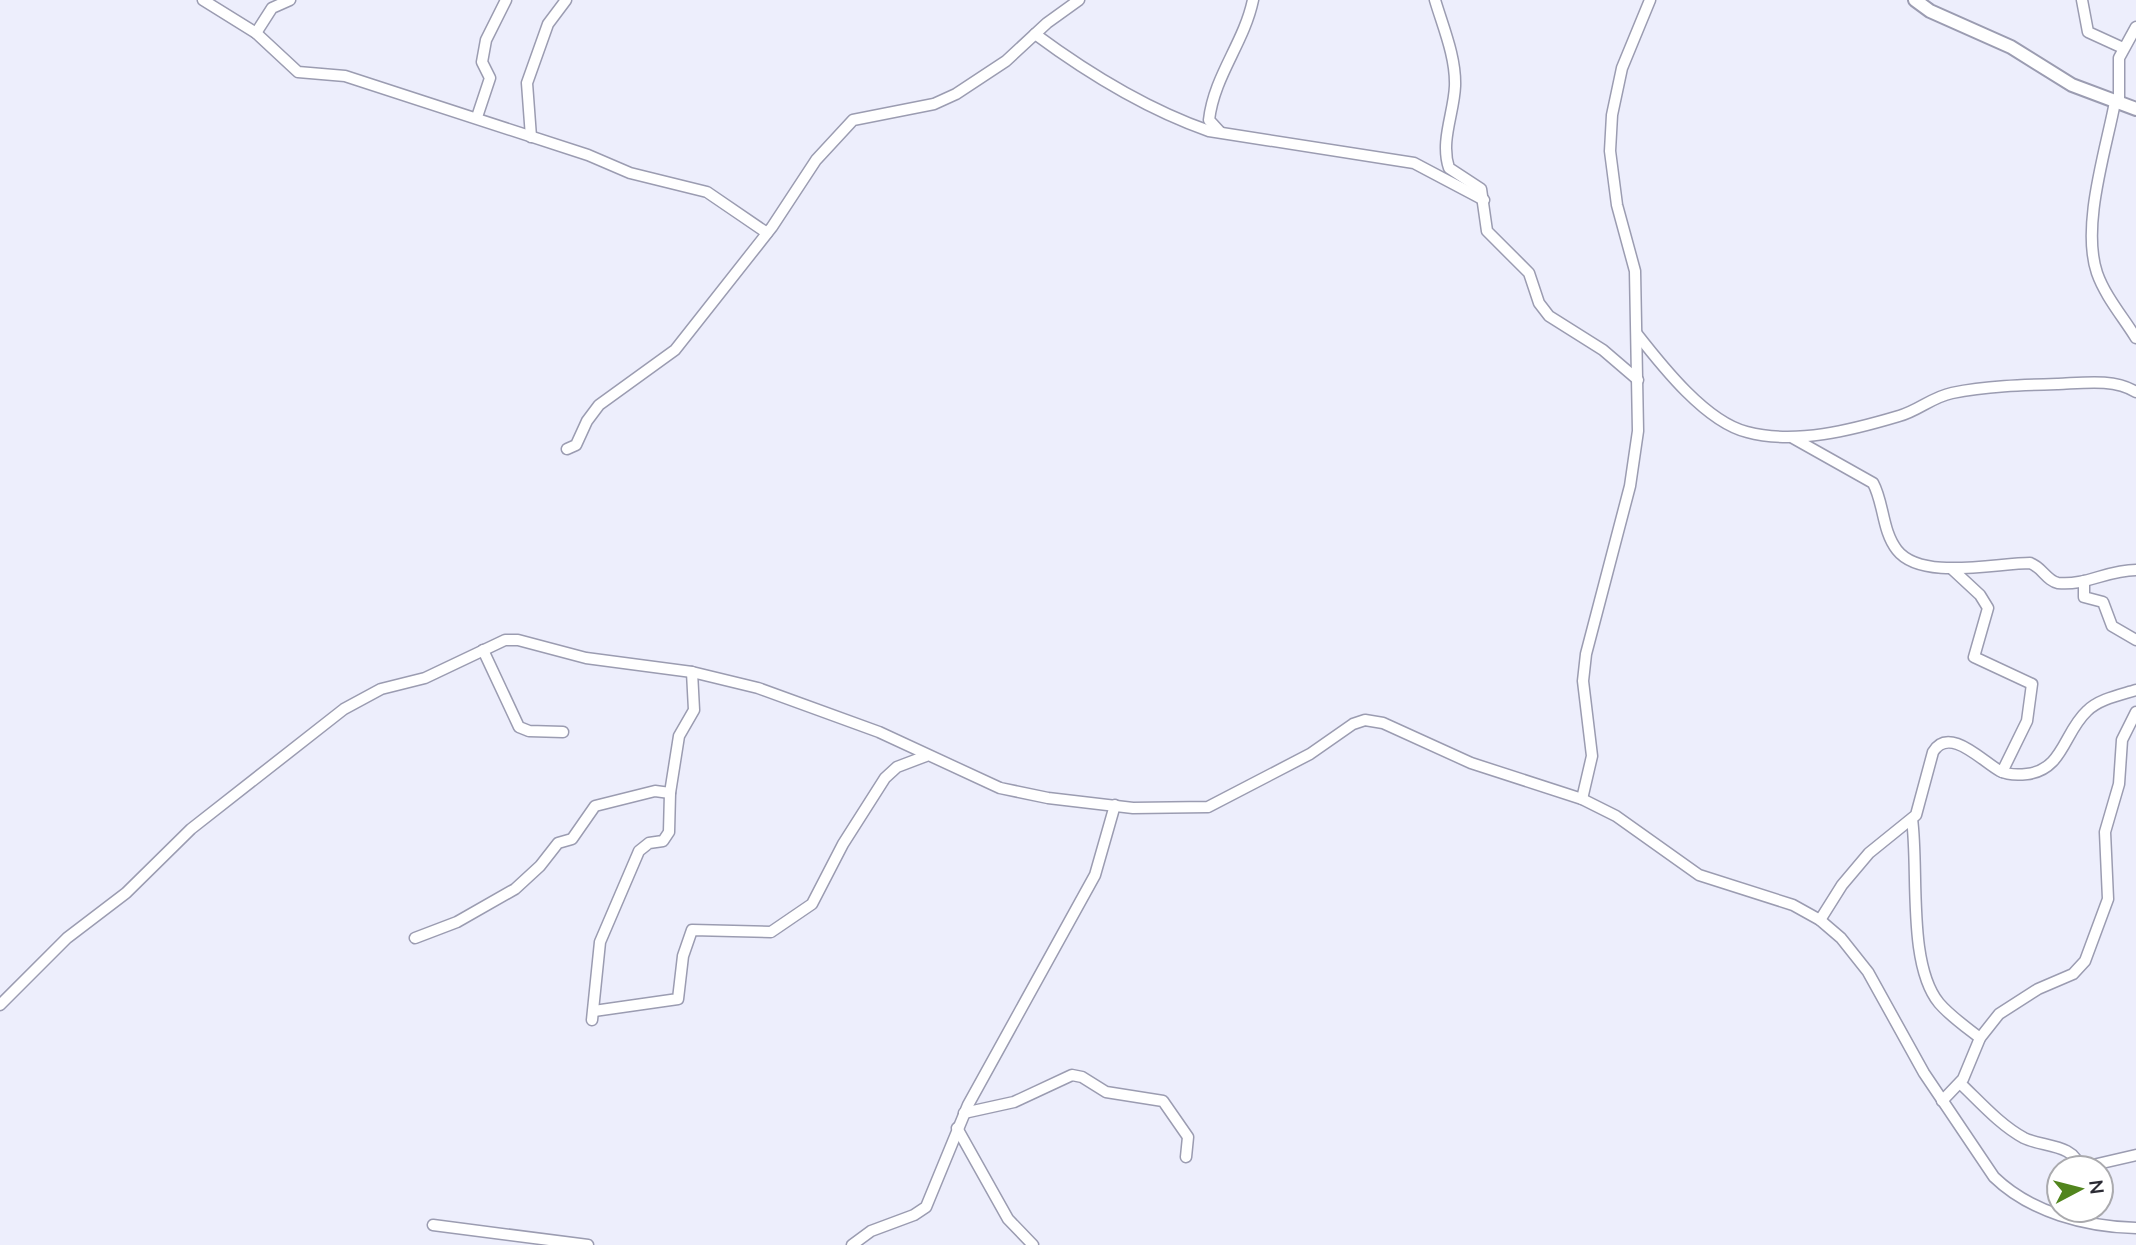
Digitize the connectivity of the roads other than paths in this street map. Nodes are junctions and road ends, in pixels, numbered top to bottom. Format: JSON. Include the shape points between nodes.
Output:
{"nodes":[{"id":1,"x":203,"y":0,"type":"edge"},
{"id":2,"x":290,"y":0,"type":"edge"},
{"id":3,"x":506,"y":0,"type":"edge"},
{"id":4,"x":566,"y":0,"type":"edge"},
{"id":5,"x":1079,"y":0,"type":"edge"},
{"id":6,"x":1253,"y":0,"type":"edge"},
{"id":7,"x":1435,"y":0,"type":"edge"},
{"id":8,"x":1650,"y":0,"type":"edge"},
{"id":9,"x":1915,"y":0,"type":"edge"},
{"id":10,"x":2082,"y":0,"type":"edge"},
{"id":11,"x":2136,"y":27,"type":"edge"},
{"id":12,"x":256,"y":33,"type":"junction"},
{"id":13,"x":1035,"y":34,"type":"junction"},
{"id":14,"x":2123,"y":48,"type":"junction"},
{"id":15,"x":2117,"y":102,"type":"junction"},
{"id":16,"x":2136,"y":109,"type":"edge"},
{"id":17,"x":477,"y":117,"type":"junction"},
{"id":18,"x":1220,"y":132,"type":"junction"},
{"id":19,"x":531,"y":137,"type":"junction"},
{"id":20,"x":1484,"y":200,"type":"junction"},
{"id":21,"x":767,"y":233,"type":"junction"},
{"id":22,"x":1637,"y":334,"type":"junction"},
{"id":23,"x":2136,"y":338,"type":"edge"},
{"id":24,"x":1638,"y":380,"type":"junction"},
{"id":25,"x":2136,"y":392,"type":"edge"},
{"id":26,"x":1793,"y":438,"type":"junction"},
{"id":27,"x":567,"y":449,"type":"dead end"},
{"id":28,"x":1952,"y":569,"type":"junction"},
{"id":29,"x":2136,"y":570,"type":"edge"},
{"id":30,"x":2084,"y":581,"type":"junction"},
{"id":31,"x":2136,"y":640,"type":"edge"},
{"id":32,"x":483,"y":650,"type":"junction"},
{"id":33,"x":692,"y":672,"type":"junction"},
{"id":34,"x":2136,"y":690,"type":"edge"},
{"id":35,"x":2136,"y":712,"type":"edge"},
{"id":36,"x":564,"y":732,"type":"dead end"},
{"id":37,"x":926,"y":756,"type":"junction"},
{"id":38,"x":2002,"y":772,"type":"junction"},
{"id":39,"x":670,"y":793,"type":"junction"},
{"id":40,"x":1582,"y":799,"type":"junction"},
{"id":41,"x":1115,"y":805,"type":"junction"},
{"id":42,"x":1913,"y":819,"type":"junction"},
{"id":43,"x":1820,"y":920,"type":"junction"},
{"id":44,"x":415,"y":938,"type":"dead end"},
{"id":45,"x":0,"y":1005,"type":"edge"},
{"id":46,"x":1980,"y":1038,"type":"junction"},
{"id":47,"x":1960,"y":1083,"type":"junction"},
{"id":48,"x":1942,"y":1101,"type":"junction"},
{"id":49,"x":964,"y":1113,"type":"junction"},
{"id":50,"x":957,"y":1128,"type":"junction"},
{"id":51,"x":2071,"y":1154,"type":"edge"},
{"id":52,"x":2136,"y":1155,"type":"edge"},
{"id":53,"x":1186,"y":1157,"type":"dead end"},
{"id":54,"x":2115,"y":1160,"type":"edge"},
{"id":55,"x":2045,"y":1209,"type":"edge"},
{"id":56,"x":433,"y":1224,"type":"dead end"},
{"id":57,"x":2102,"y":1224,"type":"edge"},
{"id":58,"x":2136,"y":1228,"type":"edge"},
{"id":59,"x":588,"y":1245,"type":"edge"},
{"id":60,"x":852,"y":1245,"type":"edge"},
{"id":61,"x":1034,"y":1245,"type":"edge"}],
"edges":[{"from":1,"to":12,"type":"street"},
{"from":2,"to":12,"type":"street","via":[[272,8]]},
{"from":3,"to":17,"type":"street","via":[[486,40],[482,62],[490,78]]},
{"from":4,"to":19,"type":"street","via":[[548,24],[527,83]]},
{"from":5,"to":13,"type":"street"},
{"from":6,"to":18,"type":"street","via":[[1241,38],[1213,96],[1209,120]]},
{"from":7,"to":20,"type":"street","via":[[1454,76],[1447,162],[1454,173],[1481,188]]},
{"from":8,"to":22,"type":"street","via":[[1621,71],[1609,150],[1617,205],[1634,264]]},
{"from":9,"to":15,"type":"street","via":[[1930,12],[2011,47],[2071,85]]},
{"from":10,"to":14,"type":"street","via":[[2088,32]]},
{"from":11,"to":14,"type":"street"},
{"from":12,"to":17,"type":"street","via":[[298,72],[345,76]]},
{"from":13,"to":18,"type":"street","via":[[1076,65],[1160,113]]},
{"from":13,"to":21,"type":"street","via":[[999,66],[940,102],[853,120],[816,160]]},
{"from":14,"to":15,"type":"street"},
{"from":15,"to":16,"type":"street"},
{"from":15,"to":23,"type":"street","via":[[2093,221],[2093,251],[2105,290]]},
{"from":17,"to":19,"type":"street"},
{"from":18,"to":20,"type":"street","via":[[1414,163]]},
{"from":19,"to":21,"type":"street","via":[[630,173],[707,192]]},
{"from":20,"to":24,"type":"street","via":[[1487,231],[1530,273],[1539,303],[1549,316],[1590,341]]},
{"from":21,"to":27,"type":"street","via":[[675,350],[599,405],[576,445]]},
{"from":22,"to":24,"type":"street"},
{"from":22,"to":26,"type":"street","via":[[1679,383],[1719,418],[1746,432]]},
{"from":24,"to":40,"type":"street","via":[[1638,431],[1630,486],[1586,654],[1583,681],[1592,756]]},
{"from":25,"to":26,"type":"street","via":[[2102,383],[1952,393],[1895,418]]},
{"from":26,"to":28,"type":"street","via":[[1873,483],[1898,551],[1923,565]]},
{"from":28,"to":30,"type":"street","via":[[2030,564],[2055,582]]},
{"from":28,"to":38,"type":"street","via":[[1989,608],[1974,657],[2032,684],[2028,721]]},
{"from":29,"to":30,"type":"street","via":[[2112,571]]},
{"from":30,"to":31,"type":"street","via":[[2084,597],[2103,602],[2112,626]]},
{"from":32,"to":33,"type":"street","via":[[505,640],[518,640],[586,658]]},
{"from":32,"to":36,"type":"street","via":[[519,727],[529,732]]},
{"from":32,"to":45,"type":"street","via":[[425,678],[367,695],[306,737],[191,829]]},
{"from":33,"to":37,"type":"street","via":[[801,702]]},
{"from":33,"to":39,"type":"street","via":[[694,710],[679,736]]},
{"from":34,"to":38,"type":"street","via":[[2085,712],[2061,752],[2044,769],[2025,774]]},
{"from":35,"to":46,"type":"street","via":[[2122,740],[2119,785],[2105,832],[2108,899],[2085,961],[2073,974],[1999,1014]]},
{"from":37,"to":39,"type":"street","via":[[897,767],[885,778],[811,904],[771,932],[692,930],[677,1000],[593,1016],[600,942],[639,851],[649,843],[663,841],[669,832]]},
{"from":37,"to":41,"type":"street","via":[[1000,788]]},
{"from":38,"to":42,"type":"street","via":[[1961,746],[1943,741],[1933,752],[1921,806]]},
{"from":39,"to":44,"type":"street","via":[[655,791],[595,806],[570,840],[558,843],[515,889],[457,922]]},
{"from":40,"to":41,"type":"street","via":[[1365,720],[1345,727],[1310,754],[1208,807]]},
{"from":40,"to":43,"type":"street","via":[[1699,875],[1793,905]]},
{"from":41,"to":49,"type":"street","via":[[1095,875]]},
{"from":42,"to":43,"type":"street","via":[[1869,853]]},
{"from":42,"to":46,"type":"street","via":[[1921,962],[1939,1003]]},
{"from":43,"to":48,"type":"street","via":[[1848,945],[1868,972]]},
{"from":46,"to":47,"type":"street"},
{"from":47,"to":48,"type":"street"},
{"from":47,"to":51,"type":"street","via":[[2023,1137]]},
{"from":48,"to":55,"type":"street","via":[[1994,1177],[2005,1188]]},
{"from":49,"to":50,"type":"street"},
{"from":49,"to":53,"type":"street","via":[[1014,1102],[1067,1076],[1078,1076],[1106,1092],[1163,1101],[1188,1137]]},
{"from":50,"to":60,"type":"street","via":[[926,1207],[871,1231]]},
{"from":50,"to":61,"type":"street","via":[[1008,1219]]},
{"from":52,"to":54,"type":"street"},
{"from":56,"to":59,"type":"street"},
{"from":57,"to":58,"type":"street"}]}
